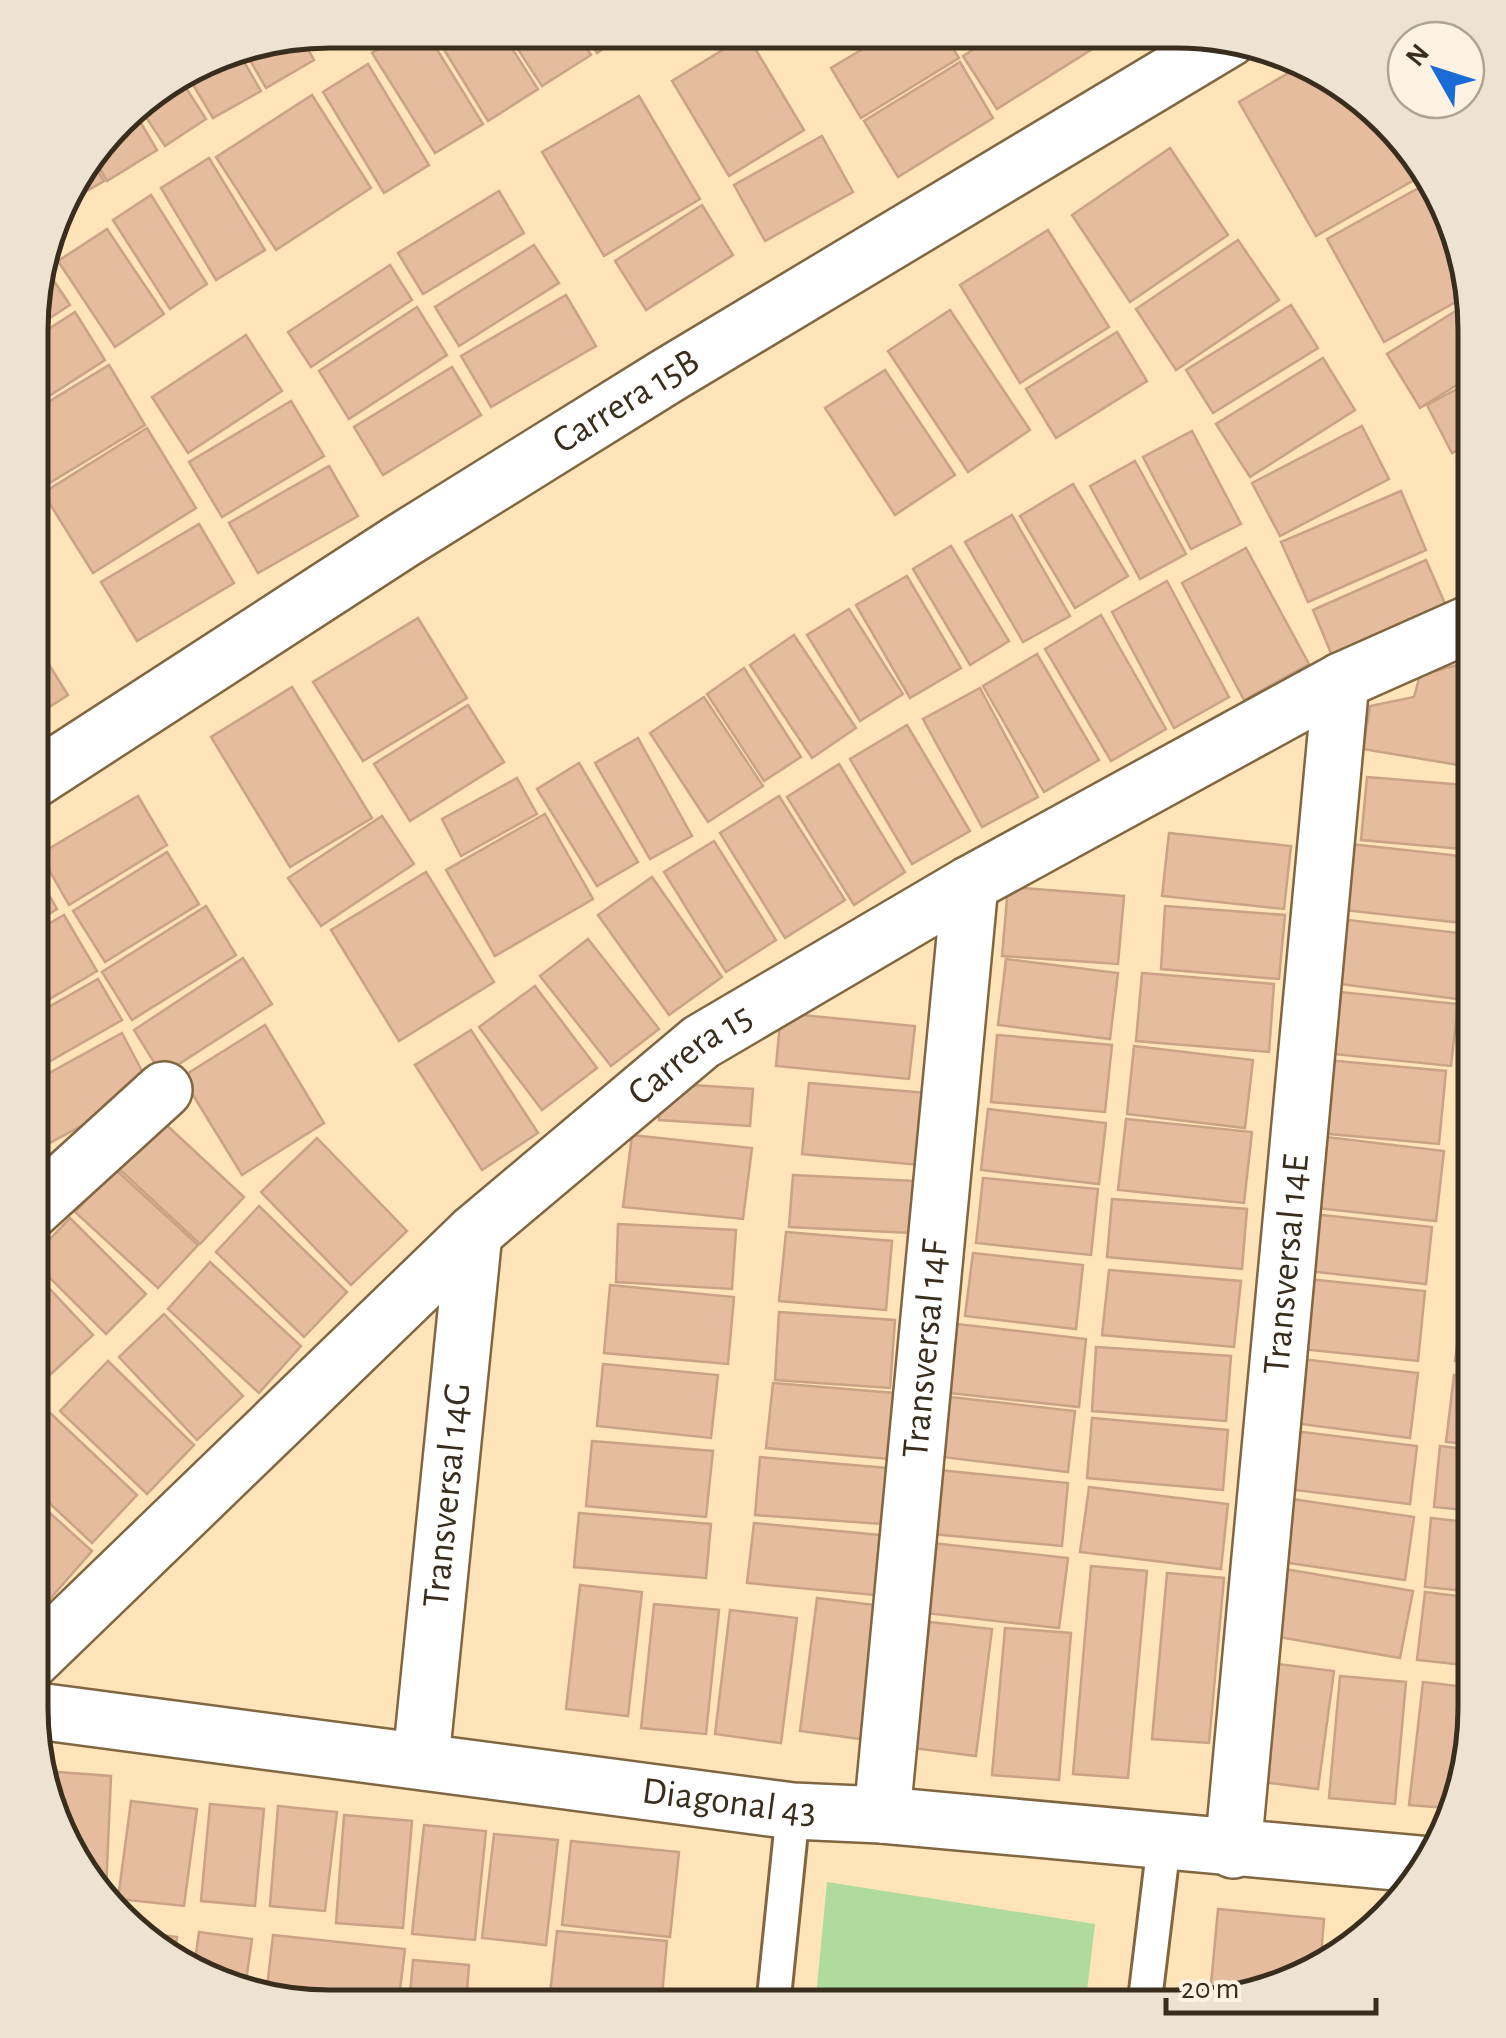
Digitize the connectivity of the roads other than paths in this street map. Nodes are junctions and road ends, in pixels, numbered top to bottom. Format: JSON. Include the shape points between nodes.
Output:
{"nodes":[{"id":1,"x":1210,"y":50,"type":"edge"},
{"id":2,"x":1458,"y":629,"type":"edge"},
{"id":3,"x":1341,"y":681,"type":"junction"},
{"id":4,"x":48,"y":771,"type":"edge"},
{"id":5,"x":970,"y":884,"type":"junction"},
{"id":6,"x":164,"y":1090,"type":"dead end"},
{"id":7,"x":48,"y":1196,"type":"edge"},
{"id":8,"x":474,"y":1233,"type":"junction"},
{"id":9,"x":48,"y":1645,"type":"edge"},
{"id":10,"x":48,"y":1712,"type":"edge"},
{"id":11,"x":420,"y":1758,"type":"junction"},
{"id":12,"x":793,"y":1811,"type":"junction"},
{"id":13,"x":882,"y":1815,"type":"junction"},
{"id":14,"x":1164,"y":1843,"type":"junction"},
{"id":15,"x":1233,"y":1850,"type":"junction"},
{"id":16,"x":1412,"y":1864,"type":"edge"},
{"id":17,"x":775,"y":1990,"type":"edge"},
{"id":18,"x":1146,"y":1990,"type":"edge"}],
"edges":[{"from":1,"to":4,"type":"street","name":"Carrera 15B","via":[[600,418]]},
{"from":2,"to":3,"type":"street","name":"Carrera 15"},
{"from":3,"to":5,"type":"street","name":"Carrera 15"},
{"from":3,"to":15,"type":"street","name":"Transversal 14E"},
{"from":5,"to":8,"type":"street","name":"Carrera 15","via":[[701,1042]]},
{"from":5,"to":13,"type":"street","name":"Transversal 14F"},
{"from":6,"to":7,"type":"street"},
{"from":8,"to":9,"type":"street","name":"Carrera 15"},
{"from":8,"to":11,"type":"street","name":"Transversal 14G"},
{"from":10,"to":11,"type":"street","name":"Diagonal 43"},
{"from":11,"to":12,"type":"street","name":"Diagonal 43"},
{"from":12,"to":13,"type":"street","name":"Diagonal 43"},
{"from":12,"to":17,"type":"lane"},
{"from":13,"to":14,"type":"street","name":"Diagonal 43"},
{"from":14,"to":15,"type":"street","name":"Diagonal 43"},
{"from":14,"to":18,"type":"lane"},
{"from":15,"to":16,"type":"street","name":"Diagonal 43"}]}
